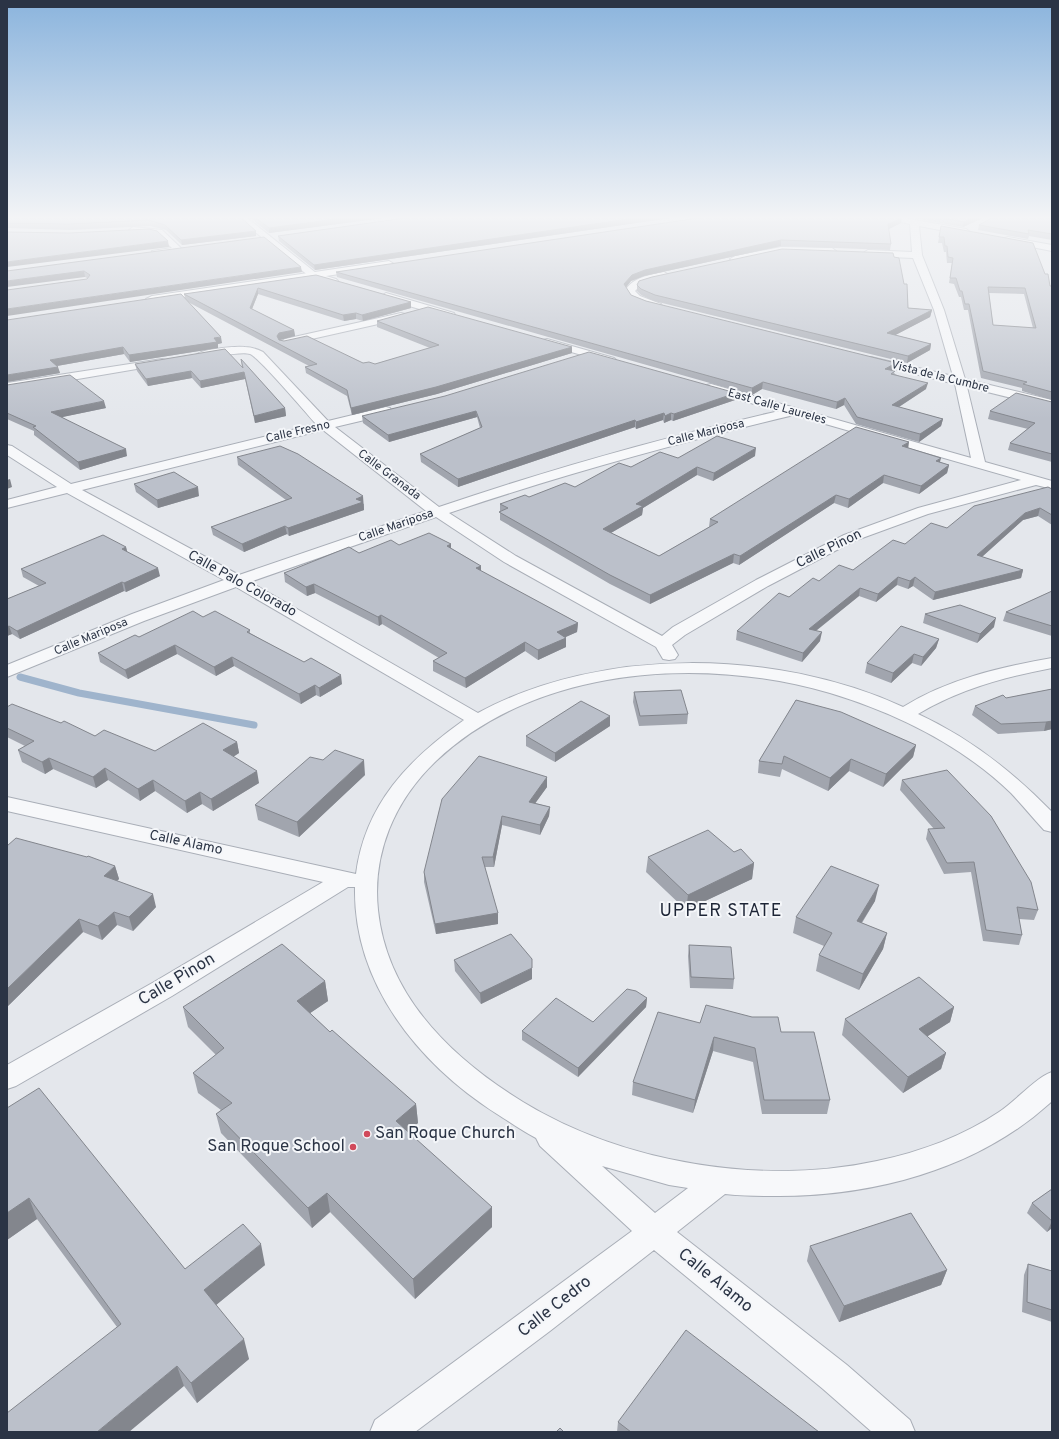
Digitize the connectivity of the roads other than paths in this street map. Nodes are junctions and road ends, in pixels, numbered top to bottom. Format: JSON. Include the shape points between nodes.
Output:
{"nodes":[{"id":1,"x":251,"y":284,"type":"edge"},
{"id":2,"x":636,"y":284,"type":"edge"},
{"id":3,"x":929,"y":284,"type":"edge"},
{"id":4,"x":377,"y":294,"type":"edge"},
{"id":5,"x":138,"y":301,"type":"edge"},
{"id":6,"x":427,"y":308,"type":"junction"},
{"id":7,"x":665,"y":308,"type":"edge"},
{"id":8,"x":458,"y":317,"type":"edge"},
{"id":9,"x":534,"y":339,"type":"edge"},
{"id":10,"x":284,"y":343,"type":"edge"},
{"id":11,"x":587,"y":354,"type":"junction"},
{"id":12,"x":194,"y":357,"type":"edge"},
{"id":13,"x":859,"y":357,"type":"edge"},
{"id":14,"x":171,"y":360,"type":"edge"},
{"id":15,"x":567,"y":361,"type":"edge"},
{"id":16,"x":618,"y":362,"type":"edge"},
{"id":17,"x":960,"y":381,"type":"junction"},
{"id":18,"x":702,"y":386,"type":"edge"},
{"id":19,"x":7,"y":387,"type":"edge"},
{"id":20,"x":1052,"y":404,"type":"edge"},
{"id":21,"x":402,"y":408,"type":"edge"},
{"id":22,"x":794,"y":411,"type":"junction"},
{"id":23,"x":325,"y":426,"type":"junction"},
{"id":24,"x":7,"y":448,"type":"edge"},
{"id":25,"x":979,"y":465,"type":"junction"},
{"id":26,"x":1036,"y":481,"type":"junction"},
{"id":27,"x":1052,"y":485,"type":"edge"},
{"id":28,"x":68,"y":488,"type":"junction"},
{"id":29,"x":7,"y":504,"type":"edge"},
{"id":30,"x":437,"y":512,"type":"junction"},
{"id":31,"x":236,"y":580,"type":"junction"},
{"id":32,"x":663,"y":644,"type":"junction"},
{"id":33,"x":1052,"y":664,"type":"edge"},
{"id":34,"x":676,"y":668,"type":"junction"},
{"id":35,"x":7,"y":672,"type":"edge"},
{"id":36,"x":904,"y":714,"type":"junction"},
{"id":37,"x":477,"y":720,"type":"junction"},
{"id":38,"x":7,"y":804,"type":"edge"},
{"id":39,"x":1052,"y":825,"type":"edge"},
{"id":40,"x":355,"y":881,"type":"junction"},
{"id":41,"x":7,"y":1078,"type":"edge"},
{"id":42,"x":1052,"y":1083,"type":"edge"},
{"id":43,"x":537,"y":1125,"type":"junction"},
{"id":44,"x":721,"y":1180,"type":"junction"},
{"id":45,"x":653,"y":1231,"type":"junction"},
{"id":46,"x":387,"y":1432,"type":"edge"},
{"id":47,"x":898,"y":1432,"type":"edge"}],
"edges":[{"from":1,"to":5,"type":"main road"},
{"from":2,"to":7,"type":"street","via":[[632,287],[632,294],[636,298]]},
{"from":3,"to":17,"type":"street"},
{"from":4,"to":6,"type":"street"},
{"from":6,"to":8,"type":"street"},
{"from":6,"to":10,"type":"street","via":[[368,325]]},
{"from":9,"to":11,"type":"street"},
{"from":11,"to":15,"type":"street"},
{"from":11,"to":16,"type":"street"},
{"from":12,"to":23,"type":"street","name":"Calle Granada","via":[[235,350],[248,350],[259,354]]},
{"from":13,"to":17,"type":"street","name":"Vista de la Cumbre"},
{"from":14,"to":19,"type":"street"},
{"from":17,"to":20,"type":"street","name":"Vista de la Cumbre"},
{"from":17,"to":25,"type":"street"},
{"from":18,"to":22,"type":"street","name":"East Calle Laureles"},
{"from":21,"to":23,"type":"street","name":"Calle Fresno"},
{"from":22,"to":25,"type":"street","name":"East Calle Laureles"},
{"from":22,"to":30,"type":"street","name":"Calle Mariposa","via":[[606,459]]},
{"from":23,"to":28,"type":"street","name":"Calle Fresno"},
{"from":23,"to":30,"type":"street","name":"Calle Granada"},
{"from":24,"to":28,"type":"street","name":"Calle Palo Colorado"},
{"from":25,"to":26,"type":"street","name":"East Calle Laureles"},
{"from":26,"to":27,"type":"street","name":"East Calle Laureles"},
{"from":26,"to":32,"type":"street","name":"Calle Pinon","via":[[923,511],[848,538],[678,631]]},
{"from":28,"to":29,"type":"street","name":"Calle Fresno"},
{"from":28,"to":31,"type":"street","name":"Calle Palo Colorado"},
{"from":30,"to":31,"type":"street","name":"Calle Mariposa"},
{"from":30,"to":32,"type":"street","name":"Calle Granada","via":[[510,559]]},
{"from":31,"to":35,"type":"street","name":"Calle Mariposa"},
{"from":31,"to":37,"type":"street","name":"Calle Palo Colorado"},
{"from":32,"to":34,"type":"street"},
{"from":33,"to":36,"type":"street","via":[[1021,668],[956,687]]},
{"from":34,"to":36,"type":"street","via":[[734,670],[791,678],[848,693]]},
{"from":34,"to":37,"type":"street","via":[[605,675],[571,682],[538,692]]},
{"from":36,"to":39,"type":"street","via":[[991,765],[1016,786]]},
{"from":37,"to":40,"type":"street","via":[[428,756],[408,777],[391,801],[378,827],[370,855]]},
{"from":38,"to":40,"type":"street","name":"Calle Alamo"},
{"from":40,"to":41,"type":"street","name":"Calle Pinon"},
{"from":40,"to":43,"type":"street","via":[[375,955],[392,992],[416,1028],[449,1064],[489,1096]]},
{"from":42,"to":44,"type":"street","via":[[1008,1122],[968,1145],[921,1163],[869,1176],[813,1183],[756,1184]]},
{"from":43,"to":44,"type":"street","via":[[587,1148],[641,1166]]},
{"from":43,"to":45,"type":"street","name":"Calle Alamo"},
{"from":44,"to":45,"type":"street","name":"Calle Cedro"},
{"from":45,"to":46,"type":"street","name":"Calle Cedro","via":[[539,1320]]},
{"from":45,"to":47,"type":"street","name":"Calle Alamo","via":[[835,1377]]}]}
